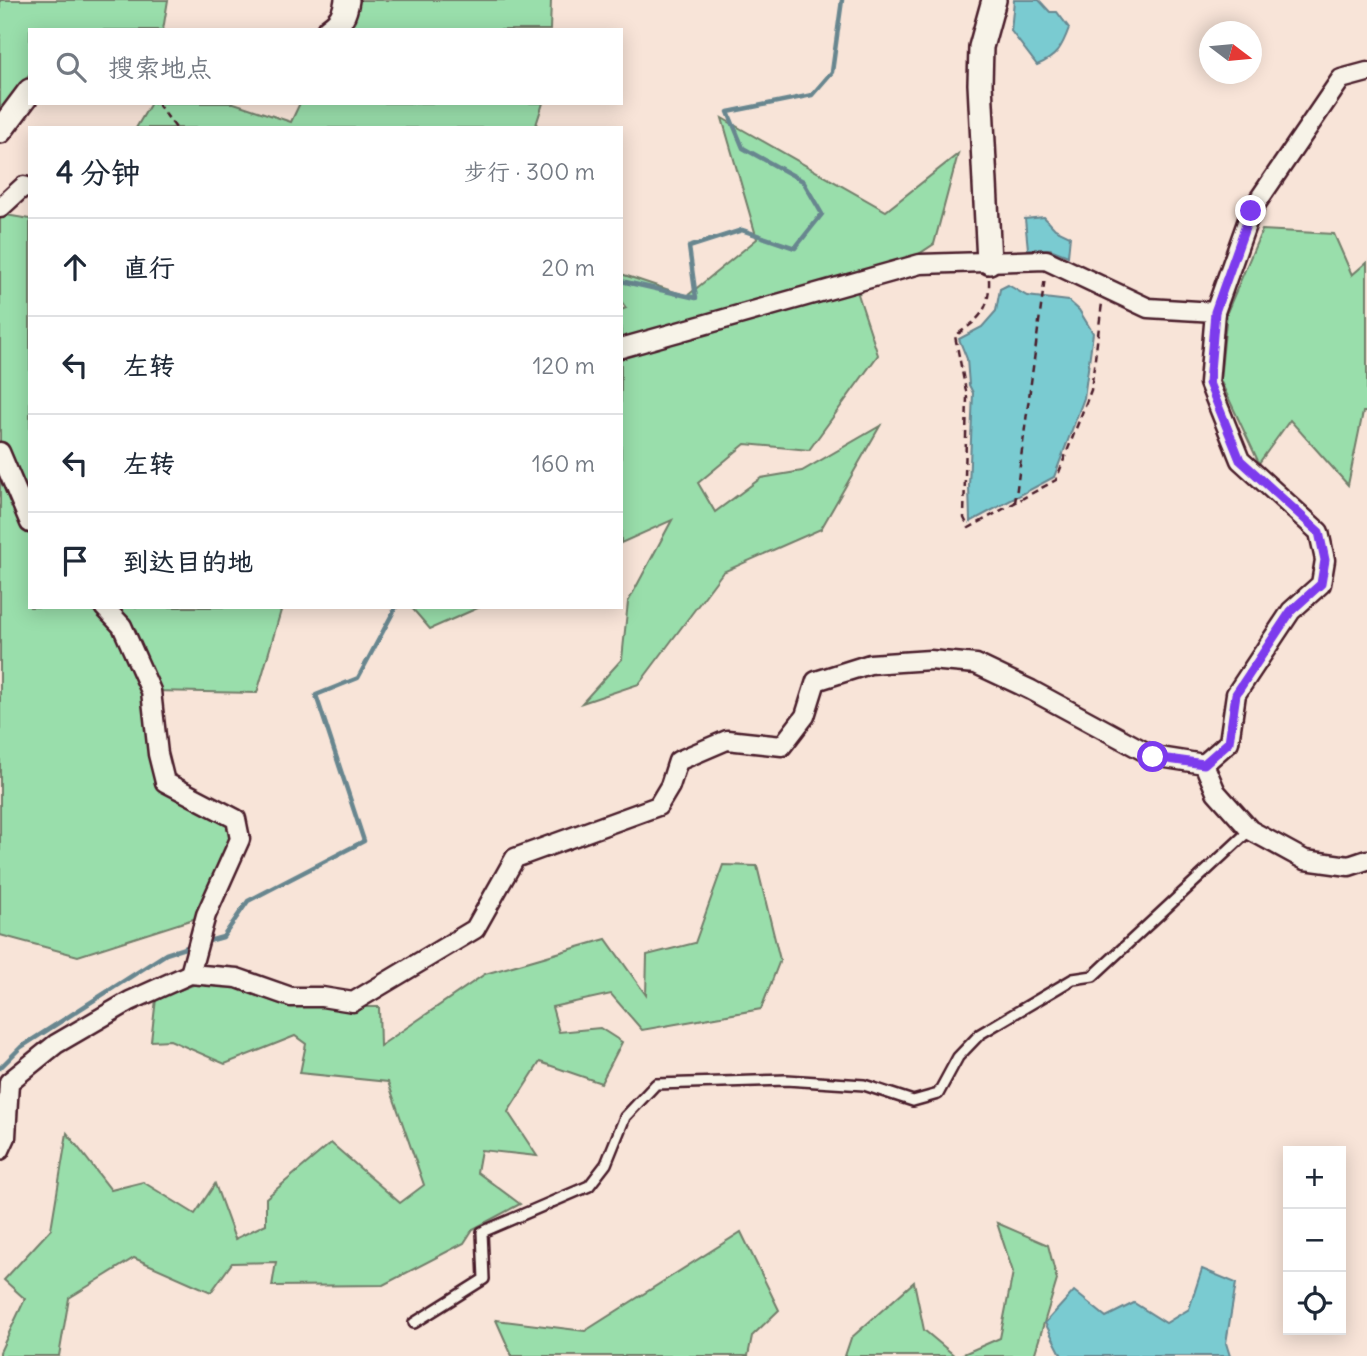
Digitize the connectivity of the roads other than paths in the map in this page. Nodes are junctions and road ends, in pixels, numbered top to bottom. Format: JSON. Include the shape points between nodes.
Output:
{"nodes":[{"id":1,"x":347,"y":0,"type":"edge"},
{"id":2,"x":994,"y":0,"type":"edge"},
{"id":3,"x":332,"y":28,"type":"edge"},
{"id":4,"x":1367,"y":72,"type":"edge"},
{"id":5,"x":28,"y":94,"type":"edge"},
{"id":6,"x":0,"y":131,"type":"edge"},
{"id":7,"x":28,"y":187,"type":"edge"},
{"id":8,"x":0,"y":208,"type":"edge"},
{"id":9,"x":989,"y":262,"type":"junction"},
{"id":10,"x":1215,"y":312,"type":"junction"},
{"id":11,"x":623,"y":347,"type":"edge"},
{"id":12,"x":0,"y":452,"type":"edge"},
{"id":13,"x":28,"y":518,"type":"edge"},
{"id":14,"x":106,"y":609,"type":"edge"},
{"id":15,"x":1204,"y":764,"type":"junction"},
{"id":16,"x":1250,"y":830,"type":"junction"},
{"id":17,"x":1367,"y":860,"type":"edge"},
{"id":18,"x":190,"y":974,"type":"junction"},
{"id":19,"x":5,"y":1079,"type":"edge"},
{"id":20,"x":0,"y":1150,"type":"edge"},
{"id":21,"x":414,"y":1323,"type":"dead end"}],
"edges":[{"from":1,"to":3,"type":"street","via":[[346,11]]},
{"from":2,"to":9,"type":"street","via":[[981,47],[980,84]]},
{"from":4,"to":10,"type":"street","via":[[1341,79],[1251,211]]},
{"from":5,"to":6,"type":"street"},
{"from":7,"to":8,"type":"street"},
{"from":9,"to":10,"type":"street","via":[[1046,260],[1148,307]]},
{"from":9,"to":11,"type":"street","via":[[919,264]]},
{"from":10,"to":15,"type":"street","via":[[1209,383],[1240,460],[1319,532],[1325,560],[1321,584],[1291,611],[1236,694],[1229,742]]},
{"from":12,"to":13,"type":"street"},
{"from":14,"to":18,"type":"street","via":[[122,626],[151,691],[165,782],[236,818],[240,839],[206,915]]},
{"from":15,"to":16,"type":"street","via":[[1216,792]]},
{"from":15,"to":18,"type":"street","via":[[1153,757],[976,664],[930,660],[870,664],[816,681],[805,716],[782,746],[727,740],[678,761],[658,806],[515,858],[475,929],[353,1002],[291,997],[237,978]]},
{"from":16,"to":17,"type":"street","via":[[1306,860],[1349,866]]},
{"from":16,"to":21,"type":"lane","via":[[1093,976],[1073,978],[981,1034],[958,1057],[938,1094],[914,1101],[864,1085],[786,1080],[656,1084],[625,1117],[606,1164],[589,1186],[482,1232],[484,1279]]},
{"from":18,"to":19,"type":"street","via":[[130,1001]]},
{"from":19,"to":20,"type":"street","via":[[6,1137]]}]}
